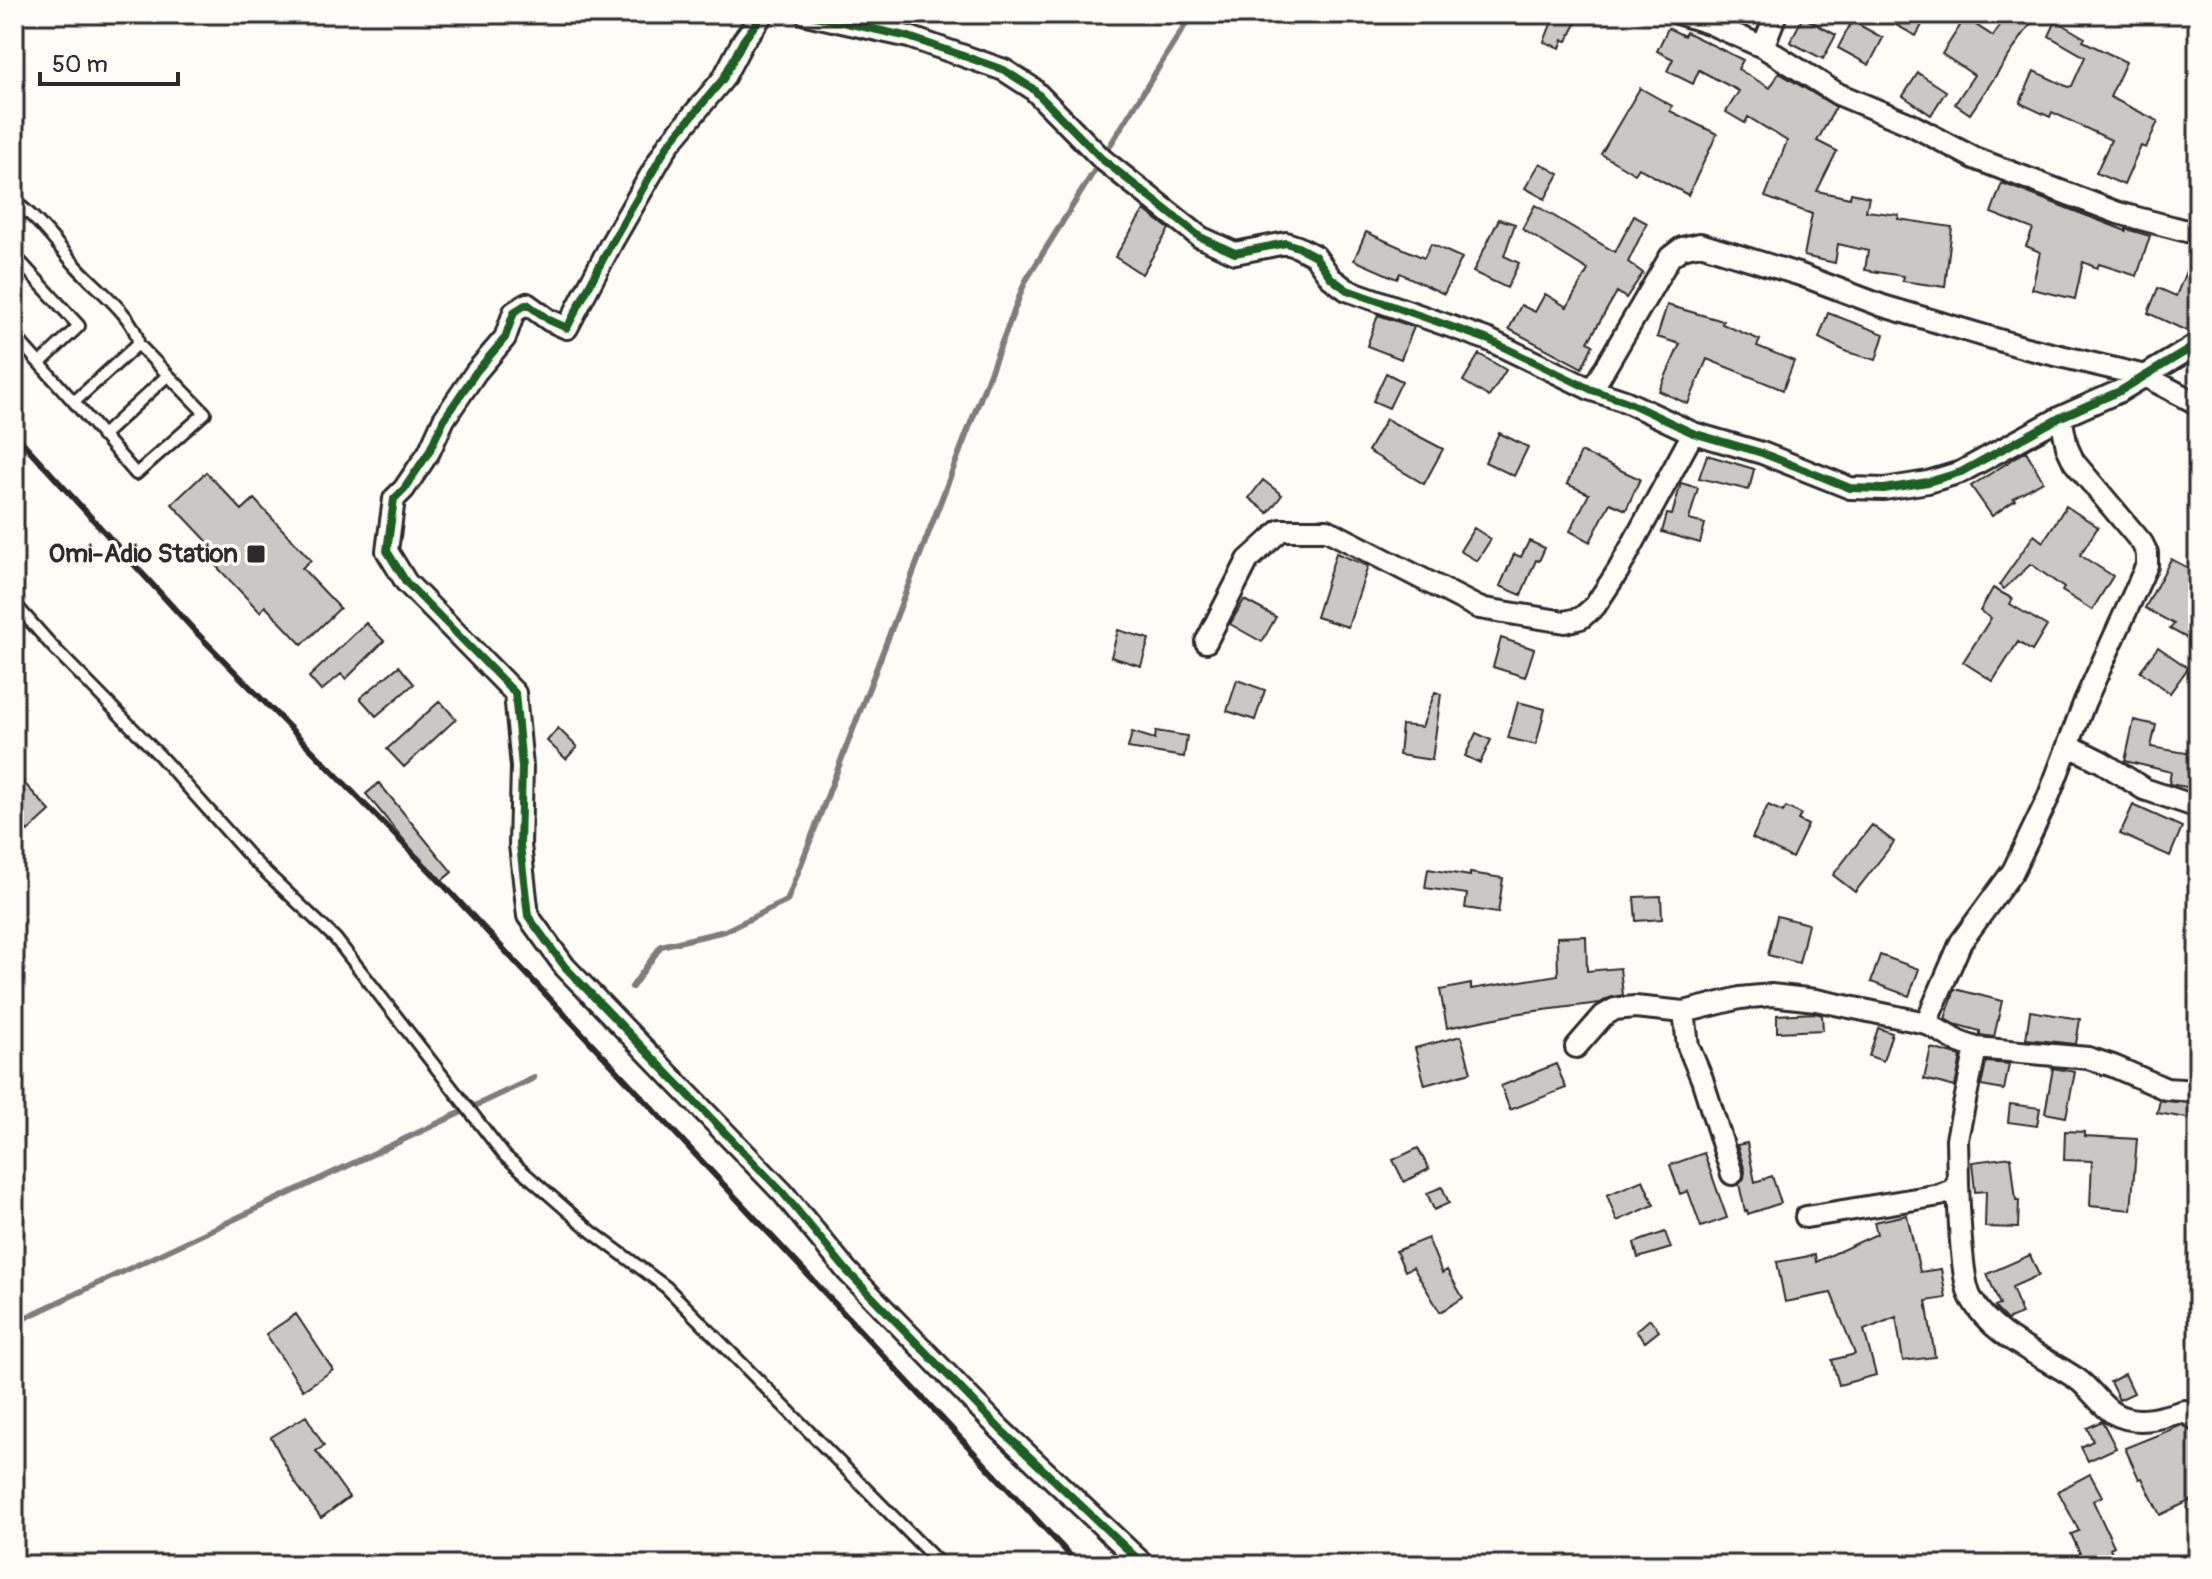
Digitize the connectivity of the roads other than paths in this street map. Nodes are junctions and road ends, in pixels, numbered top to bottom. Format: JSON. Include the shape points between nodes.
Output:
{"nodes":[{"id":1,"x":763,"y":14,"type":"edge"},
{"id":2,"x":806,"y":14,"type":"edge"},
{"id":3,"x":1680,"y":14,"type":"edge"},
{"id":4,"x":1776,"y":14,"type":"edge"},
{"id":5,"x":1763,"y":47,"type":"junction"},
{"id":6,"x":14,"y":201,"type":"edge"},
{"id":7,"x":2198,"y":234,"type":"edge"},
{"id":8,"x":14,"y":255,"type":"edge"},
{"id":9,"x":14,"y":335,"type":"edge"},
{"id":10,"x":138,"y":344,"type":"junction"},
{"id":11,"x":2198,"y":344,"type":"edge"},
{"id":12,"x":40,"y":363,"type":"junction"},
{"id":13,"x":168,"y":375,"type":"junction"},
{"id":14,"x":2145,"y":376,"type":"junction"},
{"id":15,"x":1592,"y":390,"type":"junction"},
{"id":16,"x":74,"y":402,"type":"junction"},
{"id":17,"x":2198,"y":404,"type":"edge"},
{"id":18,"x":2061,"y":417,"type":"junction"},
{"id":19,"x":1693,"y":433,"type":"junction"},
{"id":20,"x":102,"y":436,"type":"junction"},
{"id":21,"x":14,"y":603,"type":"edge"},
{"id":22,"x":1206,"y":642,"type":"dead end"},
{"id":23,"x":2068,"y":745,"type":"junction"},
{"id":24,"x":2198,"y":807,"type":"edge"},
{"id":25,"x":1684,"y":1012,"type":"junction"},
{"id":26,"x":1926,"y":1023,"type":"junction"},
{"id":27,"x":1576,"y":1047,"type":"dead end"},
{"id":28,"x":1976,"y":1048,"type":"junction"},
{"id":29,"x":2198,"y":1091,"type":"edge"},
{"id":30,"x":1732,"y":1174,"type":"dead end"},
{"id":31,"x":1958,"y":1183,"type":"junction"},
{"id":32,"x":1806,"y":1217,"type":"dead end"},
{"id":33,"x":2198,"y":1421,"type":"edge"},
{"id":34,"x":941,"y":1565,"type":"edge"},
{"id":35,"x":1144,"y":1565,"type":"edge"}],
"edges":[{"from":1,"to":35,"type":"street","via":[[723,79],[668,145],[567,328],[527,304],[514,312],[505,338],[468,384],[394,499],[387,551],[406,582],[515,693],[528,916],[565,967],[783,1193],[847,1271],[1000,1429]]},
{"from":2,"to":15,"type":"street","via":[[909,37],[1004,70],[1032,88],[1102,159],[1200,237],[1235,253],[1286,243],[1298,247],[1315,256],[1347,290],[1489,340]]},
{"from":3,"to":5,"type":"street"},
{"from":4,"to":5,"type":"street"},
{"from":5,"to":7,"type":"street","via":[[1838,94],[1974,158],[2118,213]]},
{"from":6,"to":10,"type":"lane","via":[[118,309]]},
{"from":8,"to":12,"type":"lane","via":[[79,326]]},
{"from":9,"to":12,"type":"lane"},
{"from":10,"to":13,"type":"lane"},
{"from":10,"to":16,"type":"lane"},
{"from":11,"to":14,"type":"street"},
{"from":12,"to":16,"type":"lane"},
{"from":13,"to":20,"type":"lane"},
{"from":13,"to":20,"type":"lane","via":[[205,413],[136,474]]},
{"from":14,"to":15,"type":"street","via":[[1883,306],[1700,244],[1670,257]]},
{"from":14,"to":17,"type":"street"},
{"from":14,"to":18,"type":"street"},
{"from":15,"to":19,"type":"street"},
{"from":16,"to":20,"type":"lane"},
{"from":18,"to":19,"type":"street","via":[[1961,472],[1884,489],[1850,488]]},
{"from":18,"to":23,"type":"street","via":[[2074,462],[2147,553],[2147,565]]},
{"from":19,"to":22,"type":"street","via":[[1618,571],[1581,618],[1565,622],[1479,608],[1327,530],[1281,530],[1248,560]]},
{"from":21,"to":34,"type":"lane","via":[[252,859],[335,938],[505,1156],[592,1232],[666,1287]]},
{"from":23,"to":24,"type":"street","via":[[2144,789]]},
{"from":23,"to":26,"type":"street","via":[[2013,871],[1961,942]]},
{"from":25,"to":26,"type":"street","via":[[1771,995]]},
{"from":25,"to":27,"type":"street","via":[[1615,1009]]},
{"from":25,"to":30,"type":"street","via":[[1688,1046]]},
{"from":26,"to":28,"type":"street"},
{"from":28,"to":29,"type":"street","via":[[2088,1058],[2166,1089]]},
{"from":28,"to":31,"type":"street","via":[[1957,1139]]},
{"from":31,"to":32,"type":"street","via":[[1940,1195]]},
{"from":31,"to":33,"type":"street","via":[[1970,1297],[1988,1319],[2016,1344],[2079,1380],[2112,1412],[2151,1421],[2184,1411]]}]}
